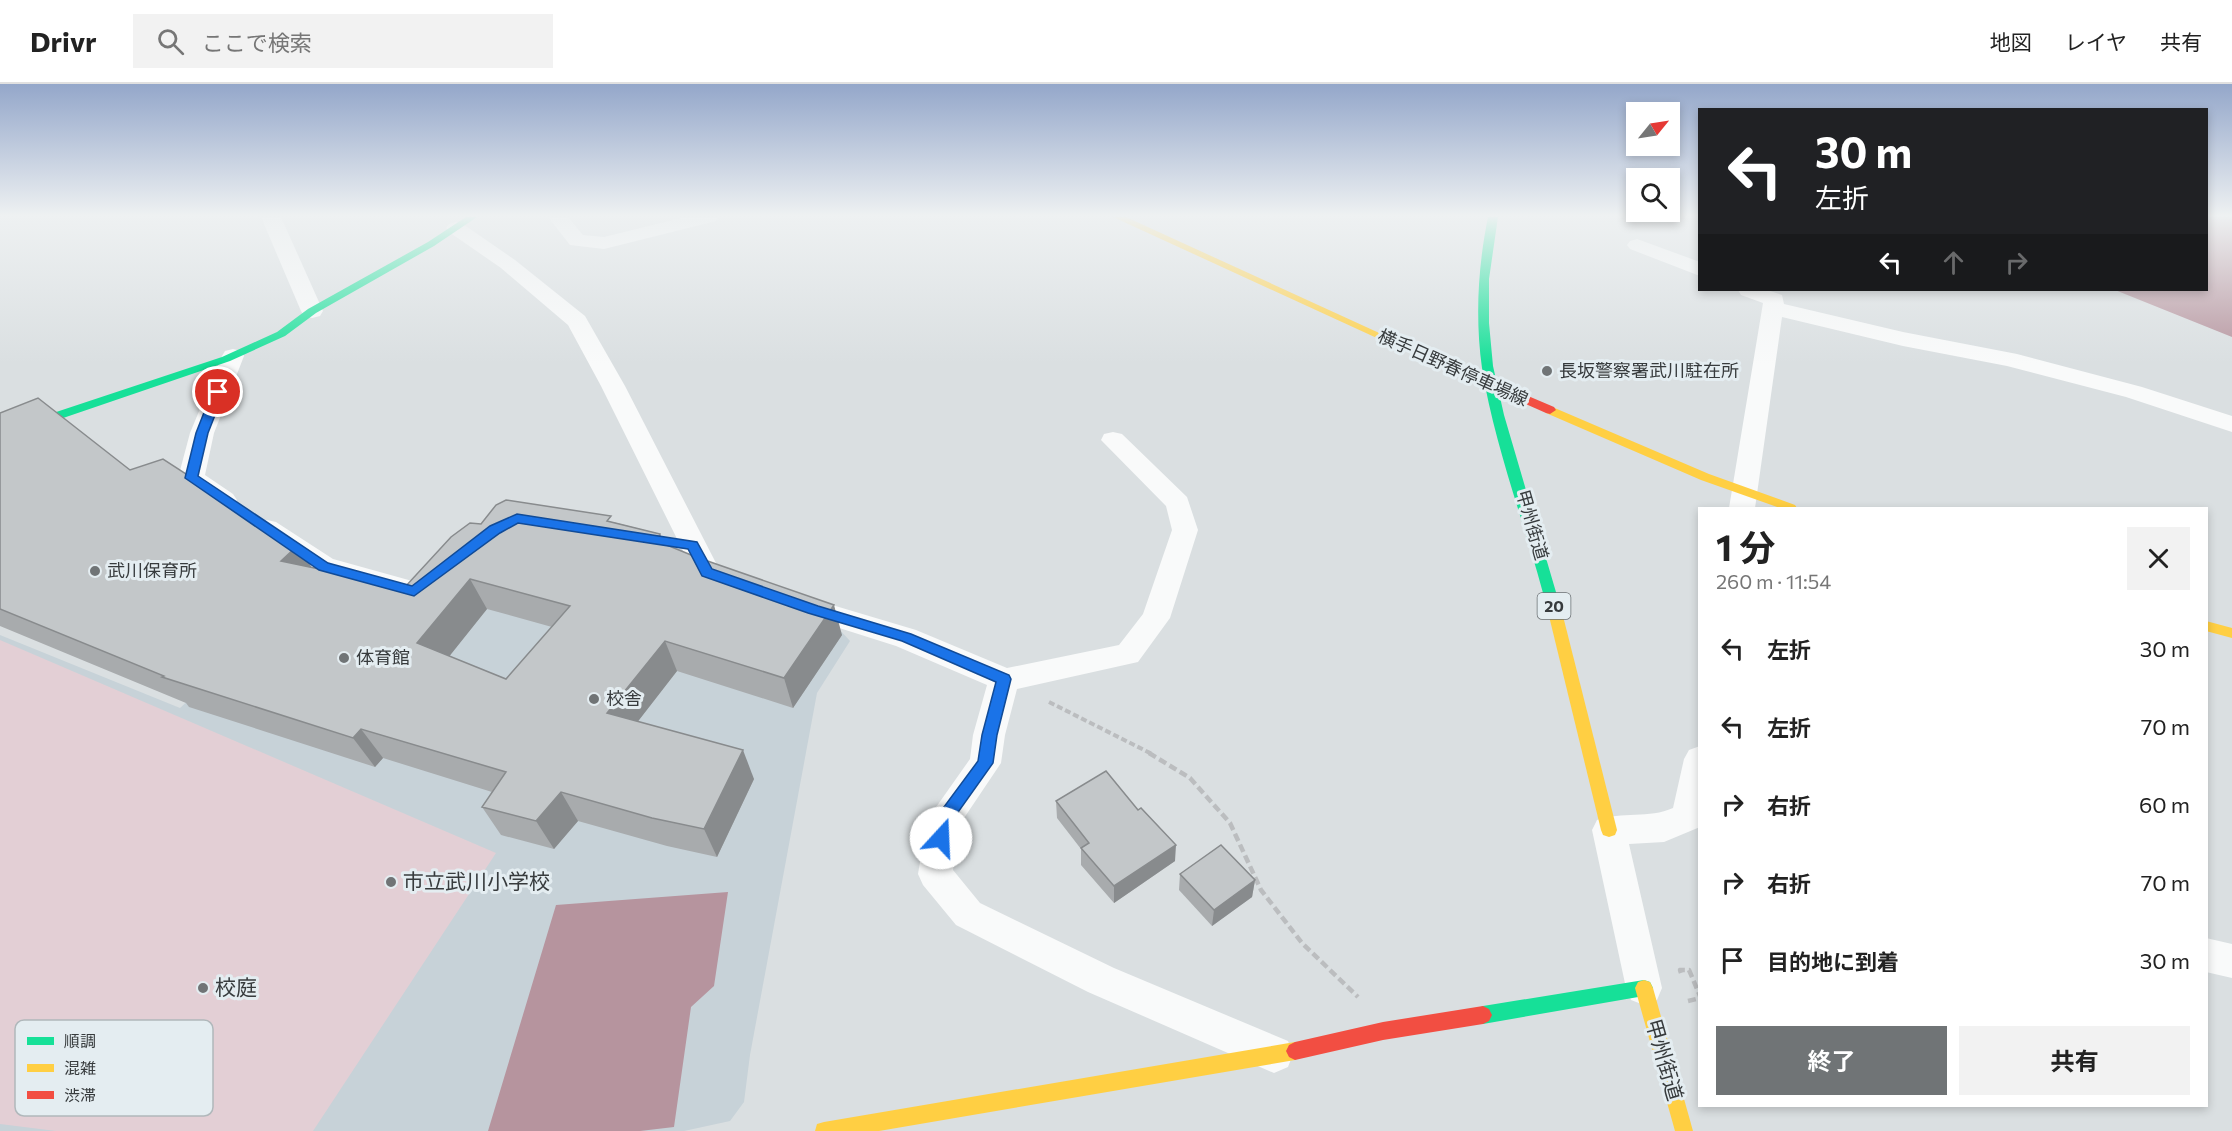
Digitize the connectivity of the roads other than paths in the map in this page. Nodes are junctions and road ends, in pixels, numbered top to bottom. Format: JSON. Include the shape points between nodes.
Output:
{"nodes":[{"id":1,"x":292,"y":266,"type":"edge"},
{"id":2,"x":389,"y":266,"type":"edge"},
{"id":3,"x":510,"y":266,"type":"edge"},
{"id":4,"x":1227,"y":266,"type":"edge"},
{"id":5,"x":1485,"y":266,"type":"edge"},
{"id":6,"x":1752,"y":291,"type":"edge"},
{"id":7,"x":1773,"y":308,"type":"junction"},
{"id":8,"x":312,"y":311,"type":"junction"},
{"id":9,"x":233,"y":356,"type":"junction"},
{"id":10,"x":1491,"y":384,"type":"junction"},
{"id":11,"x":2232,"y":424,"type":"edge"},
{"id":12,"x":0,"y":438,"type":"edge"},
{"id":13,"x":1113,"y":440,"type":"dead end"},
{"id":14,"x":1743,"y":501,"type":"edge"},
{"id":15,"x":1784,"y":507,"type":"edge"},
{"id":16,"x":432,"y":578,"type":"edge"},
{"id":17,"x":2208,"y":627,"type":"edge"},
{"id":18,"x":2232,"y":633,"type":"edge"},
{"id":19,"x":1008,"y":679,"type":"road end"},
{"id":20,"x":1698,"y":770,"type":"edge"},
{"id":21,"x":1609,"y":830,"type":"junction"},
{"id":22,"x":2208,"y":955,"type":"edge"},
{"id":23,"x":2232,"y":961,"type":"edge"},
{"id":24,"x":1644,"y":988,"type":"junction"},
{"id":25,"x":1276,"y":1055,"type":"junction"},
{"id":26,"x":824,"y":1131,"type":"edge"},
{"id":27,"x":1684,"y":1131,"type":"edge"}],
"edges":[{"from":1,"to":8,"type":"street"},
{"from":2,"to":8,"type":"main road"},
{"from":3,"to":25,"type":"street","via":[[577,321],[613,386],[681,544],[707,572],[906,638],[1004,679],[986,763],[944,820],[935,874],[968,914],[1101,980]]},
{"from":4,"to":10,"type":"main road","name":"横手日野春停車場線"},
{"from":5,"to":10,"type":"main road","name":"甲州街道","number":"20","via":[[1483,309]]},
{"from":6,"to":7,"type":"street","via":[[1774,300]]},
{"from":7,"to":11,"type":"street","via":[[2009,359],[2134,392]]},
{"from":7,"to":14,"type":"street"},
{"from":8,"to":9,"type":"main road","via":[[281,334]]},
{"from":9,"to":12,"type":"main road","via":[[24,426]]},
{"from":9,"to":16,"type":"street","via":[[202,433],[191,478],[324,566],[414,591]]},
{"from":10,"to":14,"type":"main road","name":"横手日野春停車場線"},
{"from":10,"to":21,"type":"main road","name":"甲州街道","number":"20","via":[[1544,566]]},
{"from":13,"to":19,"type":"street","via":[[1178,503],[1185,530],[1156,618],[1128,654]]},
{"from":14,"to":15,"type":"main road","name":"横手日野春停車場線"},
{"from":17,"to":18,"type":"main road"},
{"from":20,"to":21,"type":"street","via":[[1688,817],[1664,828]]},
{"from":21,"to":24,"type":"street"},
{"from":22,"to":23,"type":"street"},
{"from":24,"to":25,"type":"main road","via":[[1383,1031]]},
{"from":24,"to":27,"type":"main road","name":"甲州街道"},
{"from":25,"to":26,"type":"main road"}]}
